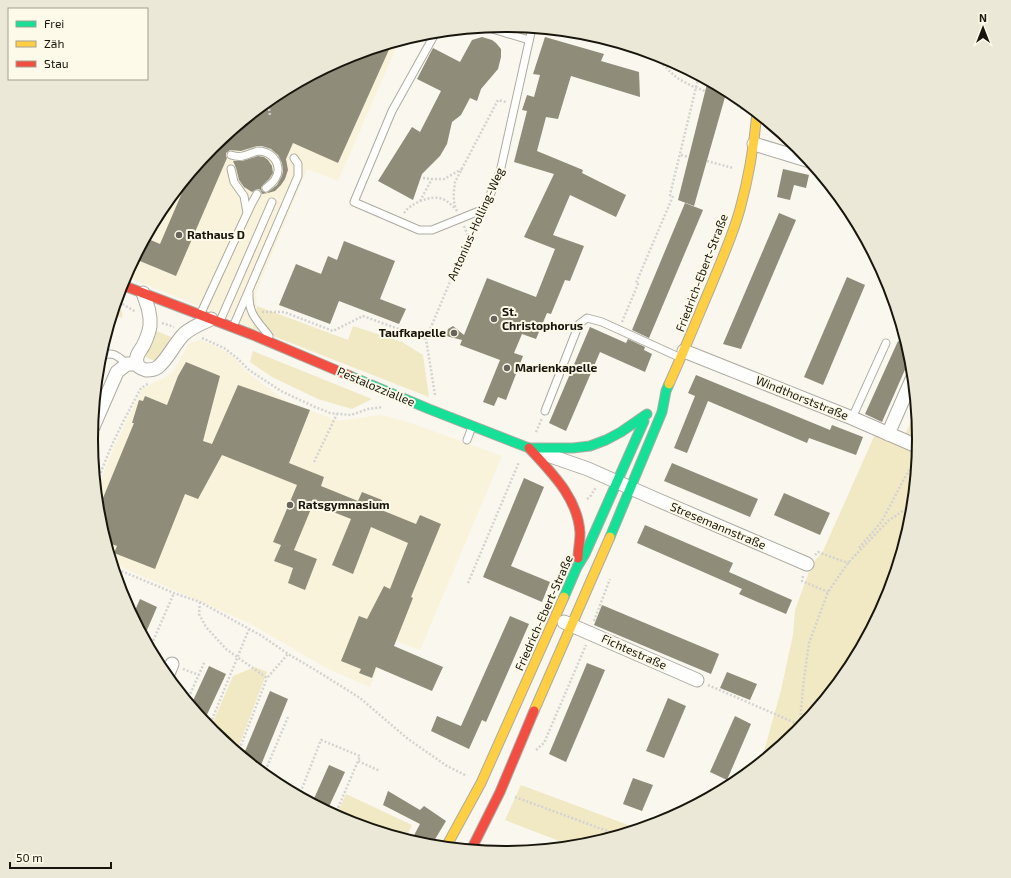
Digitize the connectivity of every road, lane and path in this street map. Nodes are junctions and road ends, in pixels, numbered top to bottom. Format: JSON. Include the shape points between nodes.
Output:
{"nodes":[{"id":1,"x":503,"y":32,"type":"edge"},
{"id":2,"x":531,"y":33,"type":"edge"},
{"id":3,"x":432,"y":39,"type":"edge"},
{"id":4,"x":529,"y":40,"type":"junction"},
{"id":5,"x":662,"y":63,"type":"edge"},
{"id":6,"x":698,"y":81,"type":"edge"},
{"id":7,"x":697,"y":88,"type":"junction"},
{"id":8,"x":705,"y":91,"type":"dead end"},
{"id":9,"x":515,"y":104,"type":"junction"},
{"id":10,"x":269,"y":108,"type":"edge"},
{"id":11,"x":270,"y":116,"type":"dead end"},
{"id":12,"x":756,"y":119,"type":"edge"},
{"id":13,"x":754,"y":144,"type":"junction"},
{"id":14,"x":680,"y":155,"type":"junction"},
{"id":15,"x":230,"y":156,"type":"dead end"},
{"id":16,"x":689,"y":157,"type":"dead end"},
{"id":17,"x":294,"y":158,"type":"dead end"},
{"id":18,"x":799,"y":158,"type":"edge"},
{"id":19,"x":707,"y":161,"type":"dead end"},
{"id":20,"x":463,"y":168,"type":"junction"},
{"id":21,"x":231,"y":169,"type":"dead end"},
{"id":22,"x":749,"y":171,"type":"junction"},
{"id":23,"x":423,"y":178,"type":"dead end"},
{"id":24,"x":432,"y":179,"type":"junction"},
{"id":25,"x":266,"y":188,"type":"dead end"},
{"id":26,"x":257,"y":194,"type":"dead end"},
{"id":27,"x":420,"y":201,"type":"junction"},
{"id":28,"x":272,"y":202,"type":"dead end"},
{"id":29,"x":456,"y":208,"type":"junction"},
{"id":30,"x":484,"y":209,"type":"junction"},
{"id":31,"x":247,"y":213,"type":"junction"},
{"id":32,"x":461,"y":219,"type":"junction"},
{"id":33,"x":399,"y":221,"type":"junction"},
{"id":34,"x":469,"y":239,"type":"junction"},
{"id":35,"x":128,"y":287,"type":"edge"},
{"id":36,"x":250,"y":289,"type":"junction"},
{"id":37,"x":143,"y":293,"type":"junction"},
{"id":38,"x":122,"y":304,"type":"edge"},
{"id":39,"x":253,"y":315,"type":"junction"},
{"id":40,"x":210,"y":319,"type":"junction"},
{"id":41,"x":150,"y":320,"type":"junction"},
{"id":42,"x":233,"y":328,"type":"junction"},
{"id":43,"x":619,"y":330,"type":"junction"},
{"id":44,"x":183,"y":335,"type":"junction"},
{"id":45,"x":426,"y":340,"type":"junction"},
{"id":46,"x":886,"y":343,"type":"dead end"},
{"id":47,"x":277,"y":345,"type":"junction"},
{"id":48,"x":107,"y":354,"type":"edge"},
{"id":49,"x":683,"y":355,"type":"junction"},
{"id":50,"x":132,"y":364,"type":"junction"},
{"id":51,"x":155,"y":380,"type":"dead end"},
{"id":52,"x":909,"y":386,"type":"edge"},
{"id":53,"x":666,"y":391,"type":"junction"},
{"id":54,"x":435,"y":394,"type":"dead end"},
{"id":55,"x":388,"y":409,"type":"dead end"},
{"id":56,"x":545,"y":411,"type":"joint"},
{"id":57,"x":99,"y":413,"type":"edge"},
{"id":58,"x":337,"y":414,"type":"junction"},
{"id":59,"x":647,"y":414,"type":"junction"},
{"id":60,"x":852,"y":418,"type":"junction"},
{"id":61,"x":472,"y":426,"type":"junction"},
{"id":62,"x":529,"y":430,"type":"dead end"},
{"id":63,"x":536,"y":433,"type":"junction"},
{"id":64,"x":888,"y":434,"type":"junction"},
{"id":65,"x":542,"y":435,"type":"dead end"},
{"id":66,"x":467,"y":440,"type":"dead end"},
{"id":67,"x":912,"y":444,"type":"edge"},
{"id":68,"x":529,"y":448,"type":"junction"},
{"id":69,"x":513,"y":459,"type":"dead end"},
{"id":70,"x":314,"y":462,"type":"dead end"},
{"id":71,"x":519,"y":462,"type":"junction"},
{"id":72,"x":523,"y":464,"type":"dead end"},
{"id":73,"x":912,"y":465,"type":"edge"},
{"id":74,"x":100,"y":474,"type":"edge"},
{"id":75,"x":617,"y":482,"type":"junction"},
{"id":76,"x":630,"y":487,"type":"junction"},
{"id":77,"x":906,"y":508,"type":"edge"},
{"id":78,"x":848,"y":563,"type":"junction"},
{"id":79,"x":807,"y":564,"type":"junction"},
{"id":80,"x":577,"y":567,"type":"junction"},
{"id":81,"x":120,"y":571,"type":"edge"},
{"id":82,"x":468,"y":584,"type":"dead end"},
{"id":83,"x":828,"y":592,"type":"junction"},
{"id":84,"x":174,"y":593,"type":"junction"},
{"id":85,"x":200,"y":602,"type":"junction"},
{"id":86,"x":555,"y":618,"type":"junction"},
{"id":87,"x":571,"y":625,"type":"junction"},
{"id":88,"x":249,"y":629,"type":"junction"},
{"id":89,"x":153,"y":642,"type":"edge"},
{"id":90,"x":288,"y":654,"type":"junction"},
{"id":91,"x":237,"y":658,"type":"junction"},
{"id":92,"x":205,"y":661,"type":"dead end"},
{"id":93,"x":266,"y":678,"type":"junction"},
{"id":94,"x":697,"y":680,"type":"joint"},
{"id":95,"x":190,"y":695,"type":"edge"},
{"id":96,"x":288,"y":717,"type":"dead end"},
{"id":97,"x":211,"y":719,"type":"edge"},
{"id":98,"x":800,"y":719,"type":"edge"},
{"id":99,"x":797,"y":723,"type":"edge"},
{"id":100,"x":240,"y":747,"type":"edge"},
{"id":101,"x":358,"y":761,"type":"junction"},
{"id":102,"x":266,"y":768,"type":"edge"},
{"id":103,"x":380,"y":771,"type":"dead end"},
{"id":104,"x":481,"y":783,"type":"junction"},
{"id":105,"x":301,"y":790,"type":"edge"},
{"id":106,"x":500,"y":792,"type":"junction"},
{"id":107,"x":337,"y":809,"type":"edge"},
{"id":108,"x":609,"y":833,"type":"edge"},
{"id":109,"x":449,"y":842,"type":"edge"},
{"id":110,"x":474,"y":845,"type":"edge"}],
"edges":[{"from":1,"to":4,"type":"lane"},
{"from":2,"to":4,"type":"lane","name":"Antonius-Holling-Weg"},
{"from":3,"to":33,"type":"lane","via":[[392,111],[354,202]]},
{"from":4,"to":9,"type":"lane","name":"Antonius-Holling-Weg"},
{"from":5,"to":7,"type":"path","via":[[678,78]]},
{"from":6,"to":7,"type":"path"},
{"from":7,"to":8,"type":"path"},
{"from":7,"to":14,"type":"path"},
{"from":9,"to":20,"type":"path","via":[[498,100]]},
{"from":9,"to":30,"type":"lane","name":"Antonius-Holling-Weg","via":[[500,172]]},
{"from":10,"to":11,"type":"path"},
{"from":12,"to":13,"type":"street","name":"Friedrich-Ebert-Straße"},
{"from":13,"to":18,"type":"street"},
{"from":13,"to":22,"type":"street","name":"Friedrich-Ebert-Straße"},
{"from":14,"to":16,"type":"path"},
{"from":14,"to":43,"type":"path","via":[[670,195],[673,196]]},
{"from":15,"to":25,"type":"lane","via":[[243,156],[258,151],[273,156],[277,162],[277,176],[274,183]]},
{"from":17,"to":36,"type":"lane","via":[[298,164],[298,176]]},
{"from":19,"to":22,"type":"path"},
{"from":20,"to":24,"type":"path","via":[[444,179]]},
{"from":20,"to":29,"type":"path","via":[[455,182],[453,195]]},
{"from":21,"to":31,"type":"lane","via":[[234,182],[244,196]]},
{"from":22,"to":49,"type":"street","name":"Friedrich-Ebert-Straße","via":[[740,210],[725,252]]},
{"from":23,"to":24,"type":"path"},
{"from":24,"to":27,"type":"path"},
{"from":26,"to":31,"type":"lane"},
{"from":27,"to":29,"type":"path","via":[[439,198]]},
{"from":27,"to":33,"type":"path","via":[[406,210]]},
{"from":28,"to":40,"type":"lane"},
{"from":29,"to":32,"type":"path"},
{"from":30,"to":32,"type":"lane"},
{"from":30,"to":34,"type":"path","name":"Antonius-Holling-Weg"},
{"from":31,"to":40,"type":"lane"},
{"from":32,"to":33,"type":"lane","via":[[432,230],[419,230]]},
{"from":32,"to":34,"type":"path"},
{"from":34,"to":45,"type":"path","name":"Antonius-Holling-Weg"},
{"from":35,"to":37,"type":"street","name":"Pestalozziallee"},
{"from":36,"to":39,"type":"lane"},
{"from":36,"to":42,"type":"lane"},
{"from":37,"to":40,"type":"street","name":"Pestalozziallee"},
{"from":37,"to":41,"type":"street"},
{"from":38,"to":41,"type":"path"},
{"from":39,"to":45,"type":"path","via":[[259,312],[284,312],[333,331],[363,316]]},
{"from":39,"to":47,"type":"lane"},
{"from":40,"to":42,"type":"street","name":"Pestalozziallee"},
{"from":40,"to":44,"type":"street"},
{"from":41,"to":44,"type":"path","via":[[176,328]]},
{"from":41,"to":50,"type":"street","via":[[148,334]]},
{"from":42,"to":47,"type":"street","name":"Pestalozziallee"},
{"from":43,"to":49,"type":"lane"},
{"from":43,"to":56,"type":"lane","via":[[587,318],[579,324]]},
{"from":44,"to":50,"type":"street","via":[[157,368],[142,369]]},
{"from":44,"to":58,"type":"path","via":[[190,341],[201,338],[224,348],[249,370],[282,391],[315,407]]},
{"from":45,"to":54,"type":"path"},
{"from":46,"to":60,"type":"lane"},
{"from":47,"to":61,"type":"street","name":"Pestalozziallee"},
{"from":48,"to":50,"type":"lane","via":[[117,356]]},
{"from":49,"to":53,"type":"street","name":"Friedrich-Ebert-Straße"},
{"from":49,"to":60,"type":"street","name":"Windthorststraße"},
{"from":50,"to":57,"type":"street","via":[[117,372]]},
{"from":51,"to":74,"type":"path","via":[[141,388]]},
{"from":52,"to":64,"type":"street"},
{"from":53,"to":59,"type":"street","name":"Friedrich-Ebert-Straße"},
{"from":53,"to":76,"type":"street","name":"Friedrich-Ebert-Straße","via":[[662,412]]},
{"from":55,"to":58,"type":"path","via":[[381,406],[351,415]]},
{"from":56,"to":63,"type":"path"},
{"from":58,"to":70,"type":"path"},
{"from":59,"to":68,"type":"street","via":[[621,432],[590,446]]},
{"from":59,"to":75,"type":"street","name":"Friedrich-Ebert-Straße"},
{"from":60,"to":64,"type":"street","name":"Windthorststraße"},
{"from":61,"to":66,"type":"lane"},
{"from":61,"to":68,"type":"street","name":"Pestalozziallee"},
{"from":62,"to":63,"type":"path"},
{"from":63,"to":65,"type":"path"},
{"from":64,"to":67,"type":"street","name":"Windthorststraße"},
{"from":68,"to":75,"type":"street","name":"Pestalozziallee"},
{"from":68,"to":80,"type":"street","via":[[562,484],[575,507],[580,534]]},
{"from":69,"to":71,"type":"path"},
{"from":71,"to":72,"type":"path"},
{"from":71,"to":82,"type":"path"},
{"from":73,"to":78,"type":"path","via":[[882,521]]},
{"from":75,"to":76,"type":"street","name":"Pestalozziallee"},
{"from":75,"to":80,"type":"street","name":"Friedrich-Ebert-Straße"},
{"from":76,"to":79,"type":"street","name":"Stresemannstraße"},
{"from":76,"to":87,"type":"street","name":"Friedrich-Ebert-Straße"},
{"from":77,"to":78,"type":"path","via":[[888,521]]},
{"from":78,"to":79,"type":"path","via":[[818,552]]},
{"from":78,"to":83,"type":"path"},
{"from":79,"to":83,"type":"path","via":[[802,581]]},
{"from":80,"to":86,"type":"street","name":"Friedrich-Ebert-Straße"},
{"from":81,"to":84,"type":"path"},
{"from":83,"to":98,"type":"path","via":[[809,642]]},
{"from":84,"to":85,"type":"path"},
{"from":84,"to":89,"type":"path"},
{"from":85,"to":88,"type":"path"},
{"from":85,"to":91,"type":"path","via":[[199,614],[206,628]]},
{"from":86,"to":87,"type":"street","name":"Fichtestraße"},
{"from":86,"to":104,"type":"street","name":"Friedrich-Ebert-Straße"},
{"from":87,"to":94,"type":"street","name":"Fichtestraße"},
{"from":87,"to":106,"type":"street","name":"Friedrich-Ebert-Straße"},
{"from":88,"to":90,"type":"path"},
{"from":88,"to":91,"type":"path"},
{"from":90,"to":93,"type":"path"},
{"from":90,"to":104,"type":"path","via":[[360,698],[408,739],[447,766]]},
{"from":91,"to":93,"type":"path"},
{"from":91,"to":97,"type":"path"},
{"from":92,"to":95,"type":"path"},
{"from":93,"to":100,"type":"path"},
{"from":94,"to":99,"type":"path"},
{"from":96,"to":102,"type":"path"},
{"from":101,"to":103,"type":"path"},
{"from":101,"to":105,"type":"path","via":[[360,756],[321,740]]},
{"from":101,"to":107,"type":"path"},
{"from":104,"to":109,"type":"street","name":"Friedrich-Ebert-Straße"},
{"from":106,"to":108,"type":"path"},
{"from":106,"to":110,"type":"street","name":"Friedrich-Ebert-Straße"}]}
